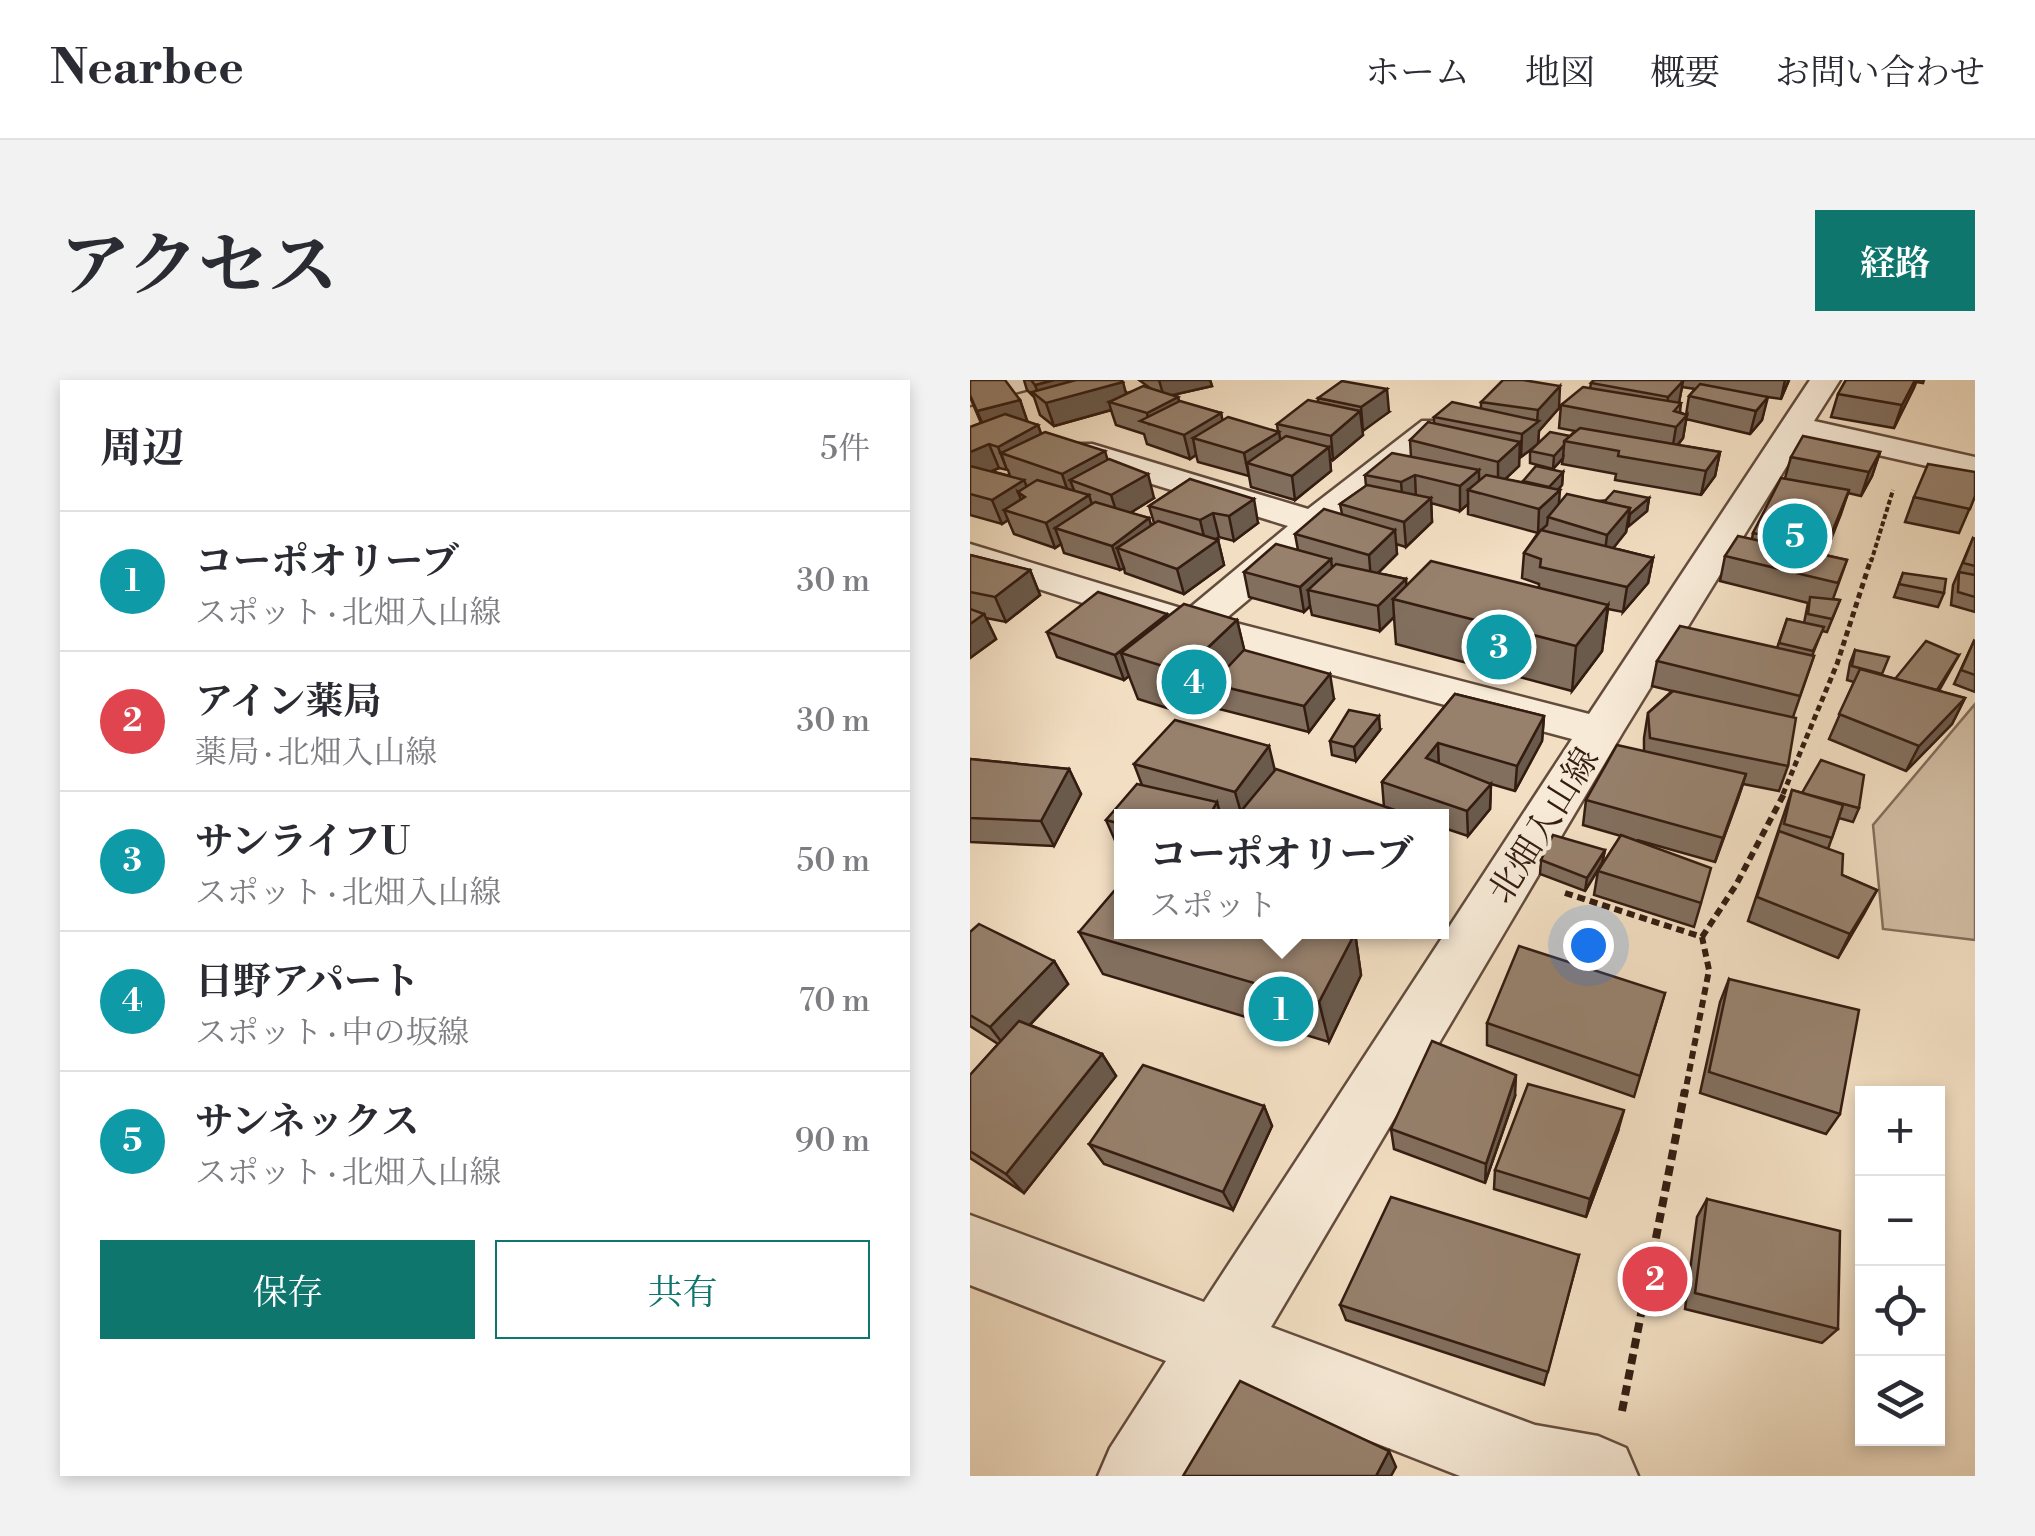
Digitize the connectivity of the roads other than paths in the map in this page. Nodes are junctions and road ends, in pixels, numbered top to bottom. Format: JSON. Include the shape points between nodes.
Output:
{"nodes":[{"id":1,"x":1030,"y":380,"type":"edge"},
{"id":2,"x":1825,"y":380,"type":"edge"},
{"id":3,"x":970,"y":396,"type":"edge"},
{"id":4,"x":1797,"y":427,"type":"junction"},
{"id":5,"x":1433,"y":428,"type":"edge"},
{"id":6,"x":1080,"y":452,"type":"edge"},
{"id":7,"x":1975,"y":467,"type":"edge"},
{"id":8,"x":1314,"y":522,"type":"junction"},
{"id":9,"x":970,"y":555,"type":"edge"},
{"id":10,"x":1194,"y":625,"type":"junction"},
{"id":11,"x":1600,"y":732,"type":"junction"},
{"id":12,"x":970,"y":1250,"type":"edge"},
{"id":13,"x":1221,"y":1344,"type":"junction"},
{"id":14,"x":1609,"y":1447,"type":"edge"},
{"id":15,"x":1138,"y":1476,"type":"edge"}],
"edges":[{"from":1,"to":3,"type":"street"},
{"from":2,"to":4,"type":"street","name":"北畑入山線"},
{"from":4,"to":7,"type":"street"},
{"from":4,"to":11,"type":"street","name":"北畑入山線"},
{"from":5,"to":8,"type":"street"},
{"from":6,"to":8,"type":"street"},
{"from":8,"to":10,"type":"street"},
{"from":9,"to":10,"type":"street"},
{"from":10,"to":11,"type":"street"},
{"from":11,"to":13,"type":"street","name":"北畑入山線"},
{"from":12,"to":13,"type":"street"},
{"from":13,"to":14,"type":"street","via":[[1535,1465]]},
{"from":13,"to":15,"type":"street","name":"北畑入山線"}]}
